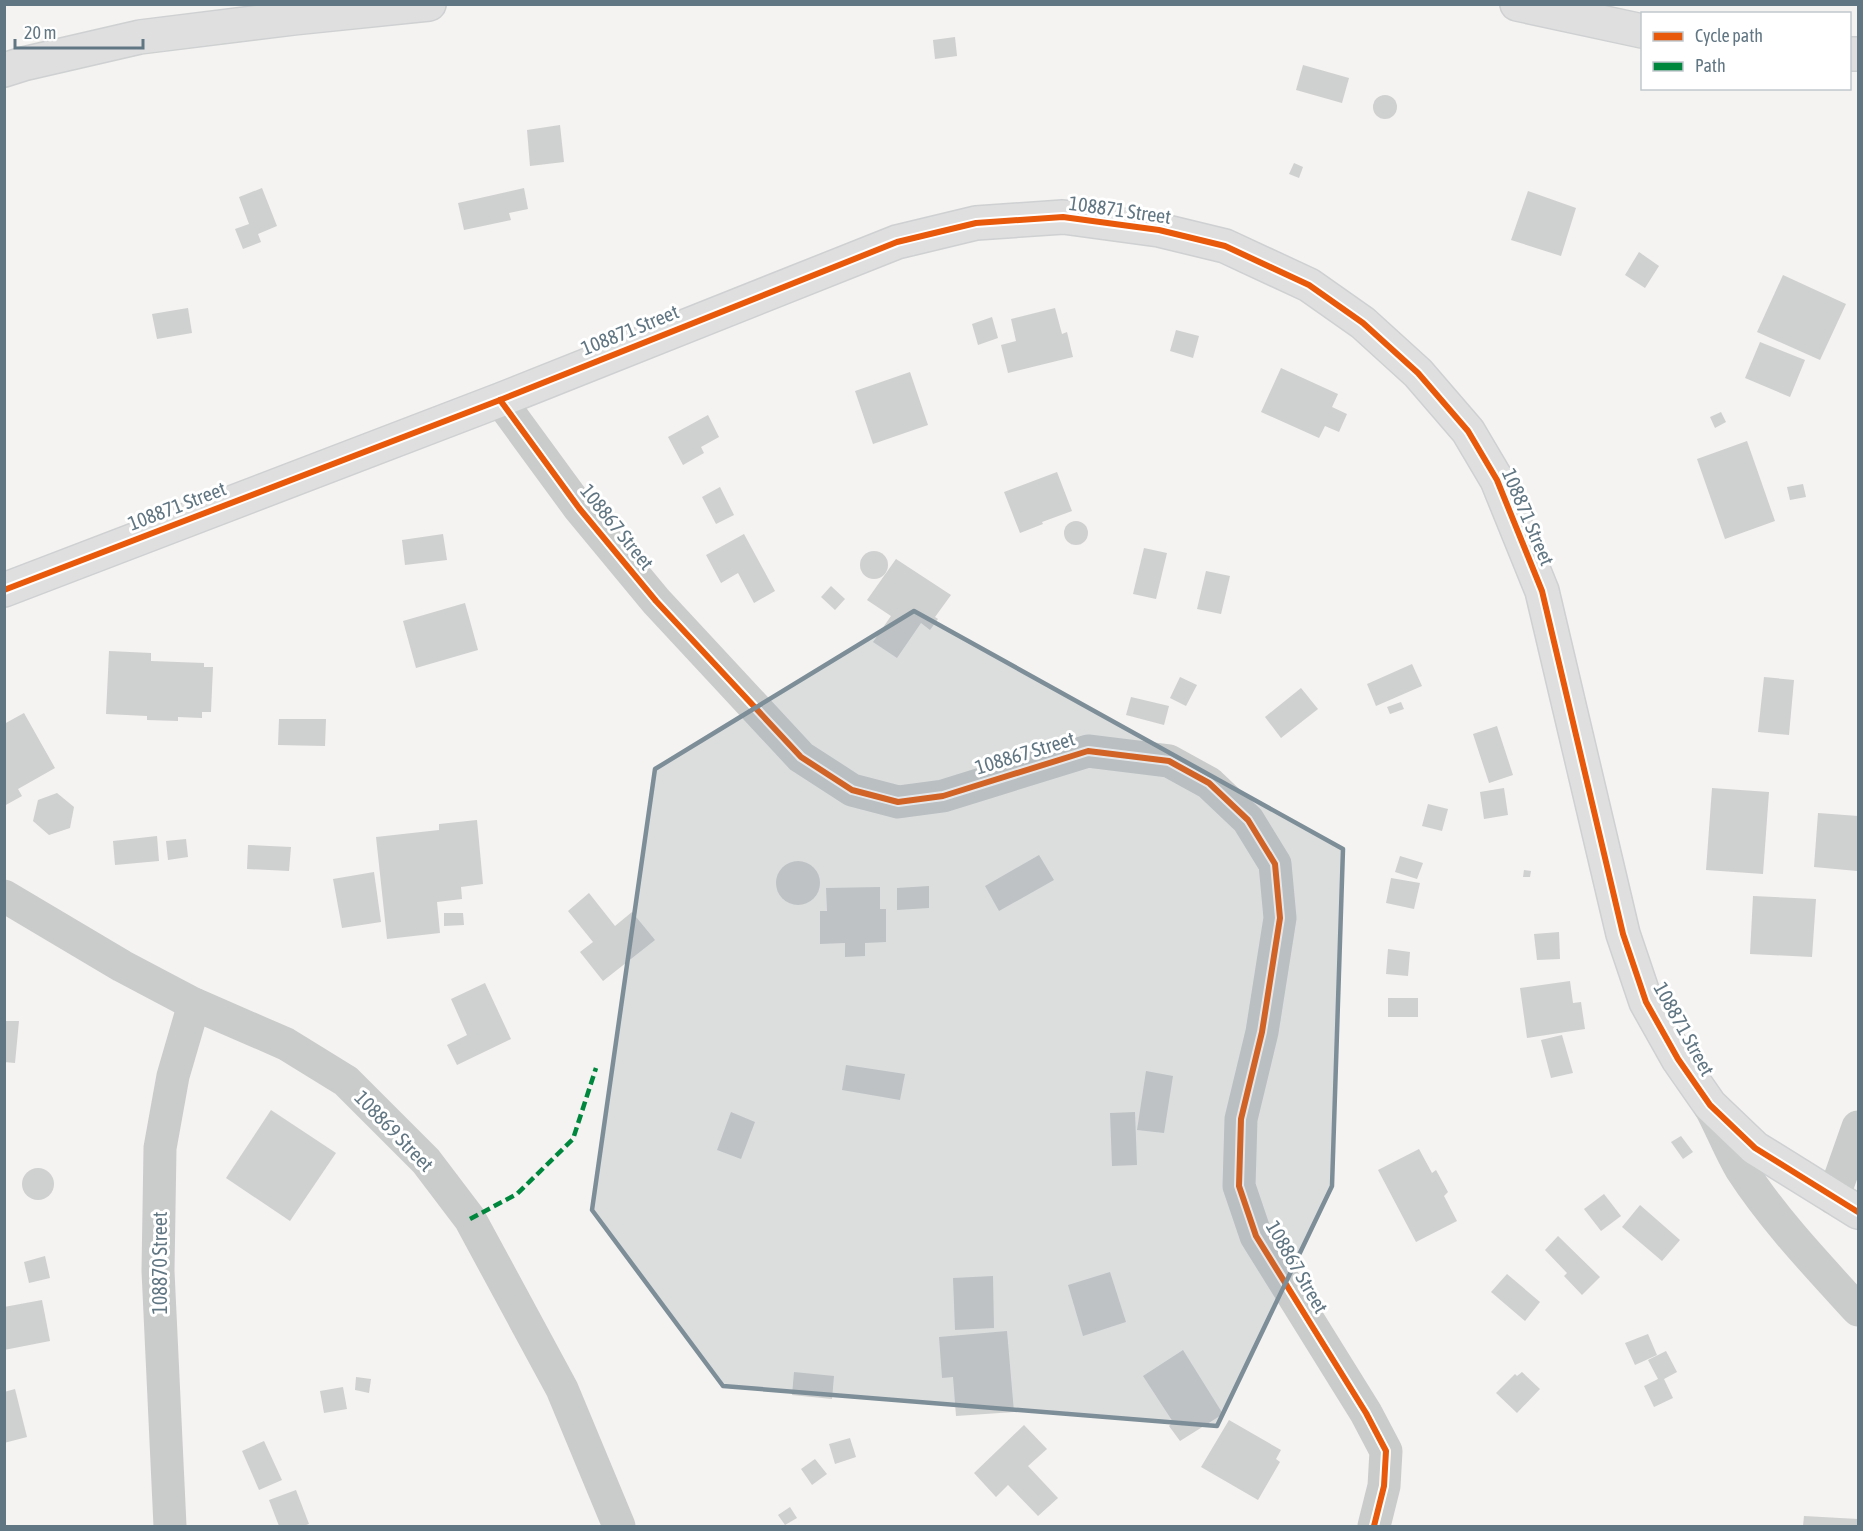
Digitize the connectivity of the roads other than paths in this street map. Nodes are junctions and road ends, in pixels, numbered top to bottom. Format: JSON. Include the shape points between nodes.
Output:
{"nodes":[{"id":1,"x":429,"y":4,"type":"edge"},
{"id":2,"x":1517,"y":4,"type":"edge"},
{"id":3,"x":1641,"y":31,"type":"edge"},
{"id":4,"x":4,"y":70,"type":"edge"},
{"id":5,"x":500,"y":400,"type":"junction"},
{"id":6,"x":4,"y":590,"type":"edge"},
{"id":7,"x":4,"y":896,"type":"edge"},
{"id":8,"x":194,"y":1004,"type":"junction"},
{"id":9,"x":1710,"y":1106,"type":"junction"},
{"id":10,"x":1858,"y":1127,"type":"edge"},
{"id":11,"x":1846,"y":1205,"type":"edge"},
{"id":12,"x":1858,"y":1310,"type":"edge"},
{"id":13,"x":170,"y":1527,"type":"edge"},
{"id":14,"x":619,"y":1527,"type":"edge"},
{"id":15,"x":1374,"y":1527,"type":"edge"}],
"edges":[{"from":1,"to":4,"type":"street","via":[[140,38]]},
{"from":2,"to":3,"type":"street"},
{"from":5,"to":6,"type":"street","name":"108871 Street"},
{"from":5,"to":9,"type":"street","name":"108871 Street","via":[[897,242],[976,223],[1063,218],[1159,230],[1225,246],[1309,285],[1363,323],[1418,373],[1468,431],[1497,480],[1542,591],[1626,943],[1646,1002]]},
{"from":5,"to":15,"type":"street","name":"108867 Street","via":[[579,508],[656,601],[801,757],[852,790],[898,802],[943,796],[1088,751],[1169,761],[1209,783],[1248,820],[1275,864],[1280,918],[1262,1032],[1241,1119],[1239,1186],[1256,1236],[1386,1451],[1384,1486]]},
{"from":7,"to":8,"type":"street","name":"108869 Street"},
{"from":8,"to":13,"type":"street","name":"108870 Street","via":[[173,1076],[160,1148],[158,1271]]},
{"from":8,"to":14,"type":"street","name":"108869 Street","via":[[286,1044],[345,1081],[426,1161],[471,1219],[562,1389]]},
{"from":9,"to":11,"type":"street","name":"108871 Street","via":[[1755,1148]]},
{"from":9,"to":12,"type":"street","via":[[1740,1167],[1764,1202]]},
{"from":10,"to":11,"type":"street"}]}
